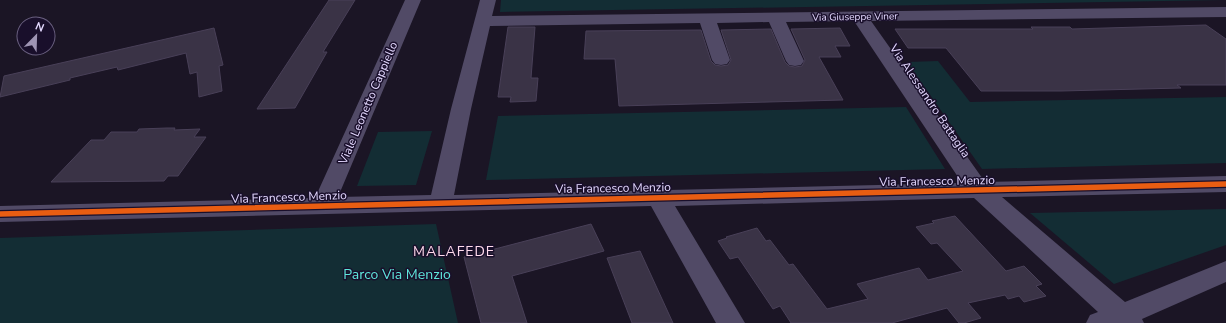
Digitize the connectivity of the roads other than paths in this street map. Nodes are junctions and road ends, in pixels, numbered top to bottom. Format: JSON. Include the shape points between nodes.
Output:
{"nodes":[{"id":1,"x":413,"y":0,"type":"edge"},
{"id":2,"x":488,"y":0,"type":"edge"},
{"id":3,"x":1226,"y":12,"type":"edge"},
{"id":4,"x":859,"y":16,"type":"junction"},
{"id":5,"x":775,"y":17,"type":"junction"},
{"id":6,"x":707,"y":18,"type":"junction"},
{"id":7,"x":484,"y":21,"type":"junction"},
{"id":8,"x":721,"y":60,"type":"dead end"},
{"id":9,"x":795,"y":61,"type":"dead end"},
{"id":10,"x":1226,"y":184,"type":"edge"},
{"id":11,"x":978,"y":189,"type":"junction"},
{"id":12,"x":658,"y":197,"type":"junction"},
{"id":13,"x":441,"y":202,"type":"junction"},
{"id":14,"x":323,"y":206,"type":"junction"},
{"id":15,"x":0,"y":214,"type":"edge"},
{"id":16,"x":1226,"y":271,"type":"edge"},
{"id":17,"x":1117,"y":320,"type":"edge"},
{"id":18,"x":730,"y":323,"type":"edge"}],
"edges":[{"from":1,"to":14,"type":"street","name":"Viale Leonetto Cappiello"},
{"from":2,"to":7,"type":"street"},
{"from":3,"to":4,"type":"street","name":"Via Giuseppe Viner"},
{"from":4,"to":5,"type":"street","name":"Via Giuseppe Viner"},
{"from":4,"to":11,"type":"street","name":"Via Alessandro Battaglia"},
{"from":5,"to":6,"type":"street","name":"Via Giuseppe Viner"},
{"from":5,"to":9,"type":"street"},
{"from":6,"to":7,"type":"street","name":"Via Giuseppe Viner"},
{"from":6,"to":8,"type":"street"},
{"from":7,"to":13,"type":"street","via":[[461,109]]},
{"from":10,"to":11,"type":"street","name":"Via Francesco Menzio"},
{"from":11,"to":12,"type":"street","name":"Via Francesco Menzio"},
{"from":11,"to":17,"type":"street","name":"Via Alessandro Battaglia"},
{"from":12,"to":13,"type":"street","name":"Via Francesco Menzio"},
{"from":12,"to":18,"type":"street"},
{"from":13,"to":14,"type":"street","name":"Via Francesco Menzio"},
{"from":14,"to":15,"type":"street","name":"Via Francesco Menzio"},
{"from":16,"to":17,"type":"street"}]}
